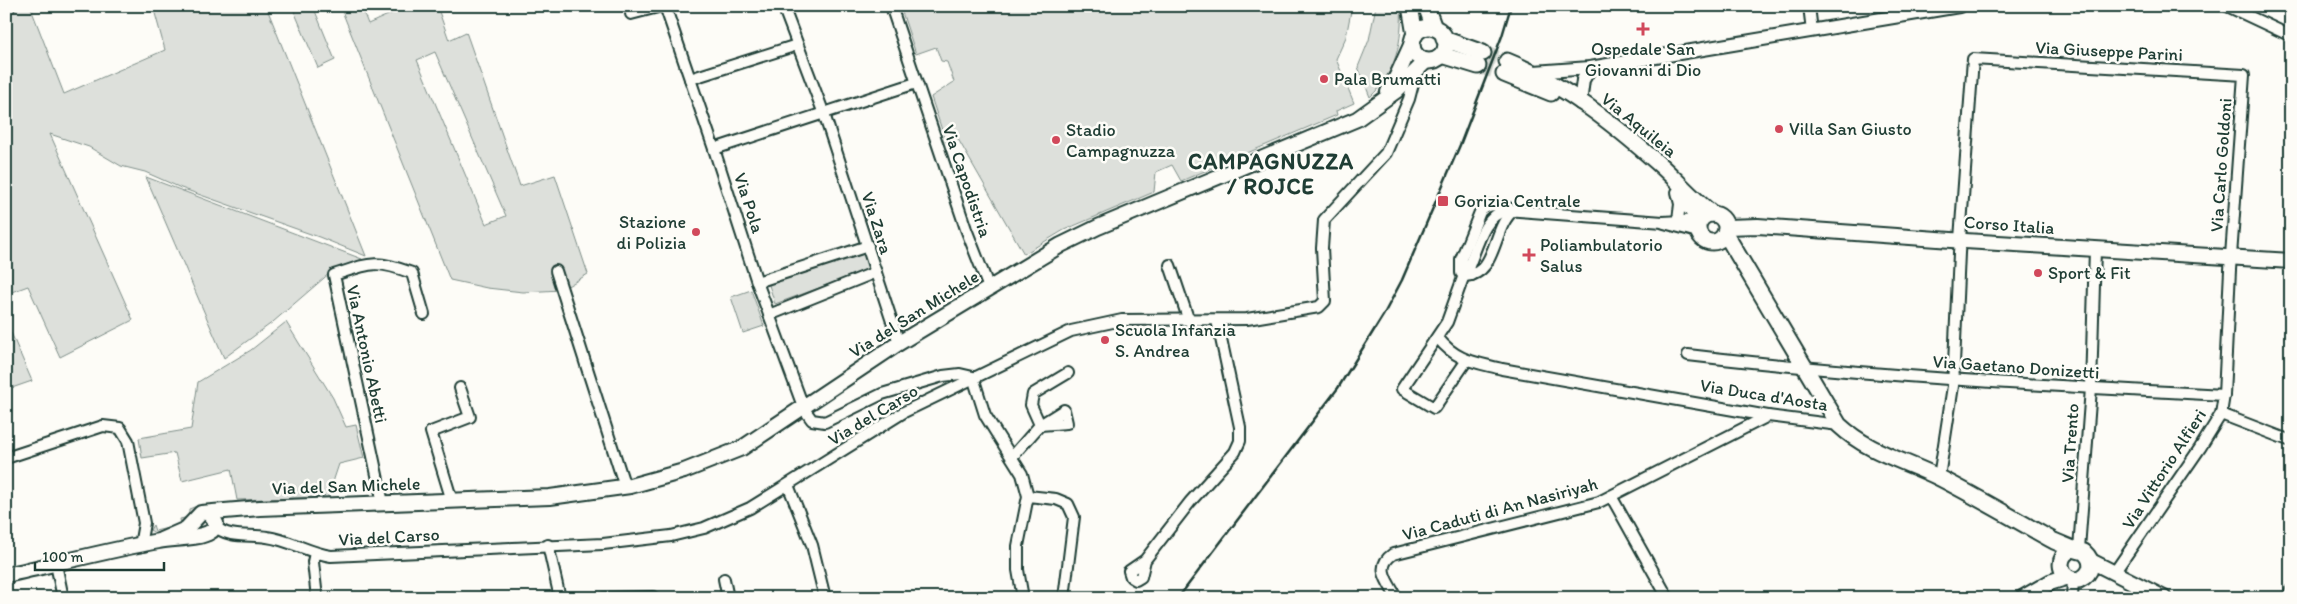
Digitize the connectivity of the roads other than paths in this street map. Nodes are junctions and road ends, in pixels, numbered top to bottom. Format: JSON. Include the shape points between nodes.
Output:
{"nodes":[{"id":1,"x":10,"y":6,"type":"edge"},
{"id":2,"x":663,"y":6,"type":"edge"},
{"id":3,"x":783,"y":6,"type":"edge"},
{"id":4,"x":891,"y":6,"type":"edge"},
{"id":5,"x":1410,"y":6,"type":"edge"},
{"id":6,"x":1426,"y":6,"type":"edge"},
{"id":7,"x":1809,"y":6,"type":"edge"},
{"id":8,"x":1959,"y":6,"type":"edge"},
{"id":9,"x":2227,"y":6,"type":"edge"},
{"id":10,"x":6,"y":8,"type":"edge"},
{"id":11,"x":632,"y":14,"type":"dead end"},
{"id":12,"x":1812,"y":31,"type":"junction"},
{"id":13,"x":1439,"y":34,"type":"junction"},
{"id":14,"x":2291,"y":36,"type":"edge"},
{"id":15,"x":1414,"y":39,"type":"junction"},
{"id":16,"x":797,"y":45,"type":"junction"},
{"id":17,"x":1442,"y":54,"type":"junction"},
{"id":18,"x":1421,"y":66,"type":"junction"},
{"id":19,"x":1590,"y":68,"type":"junction"},
{"id":20,"x":1534,"y":72,"type":"junction"},
{"id":21,"x":2244,"y":75,"type":"joint"},
{"id":22,"x":690,"y":79,"type":"junction"},
{"id":23,"x":916,"y":82,"type":"junction"},
{"id":24,"x":1382,"y":102,"type":"junction"},
{"id":25,"x":1580,"y":103,"type":"junction"},
{"id":26,"x":824,"y":114,"type":"junction"},
{"id":27,"x":714,"y":149,"type":"junction"},
{"id":28,"x":1677,"y":192,"type":"junction"},
{"id":29,"x":1514,"y":210,"type":"junction"},
{"id":30,"x":1678,"y":220,"type":"junction"},
{"id":31,"x":1663,"y":222,"type":"junction"},
{"id":32,"x":1704,"y":222,"type":"junction"},
{"id":33,"x":1723,"y":233,"type":"junction"},
{"id":34,"x":1960,"y":241,"type":"junction"},
{"id":35,"x":868,"y":246,"type":"junction"},
{"id":36,"x":2095,"y":249,"type":"junction"},
{"id":37,"x":2232,"y":257,"type":"junction"},
{"id":38,"x":2291,"y":260,"type":"edge"},
{"id":39,"x":1170,"y":265,"type":"dead end"},
{"id":40,"x":556,"y":272,"type":"dead end"},
{"id":41,"x":876,"y":272,"type":"junction"},
{"id":42,"x":1468,"y":275,"type":"junction"},
{"id":43,"x":757,"y":282,"type":"junction"},
{"id":44,"x":989,"y":288,"type":"junction"},
{"id":45,"x":424,"y":314,"type":"dead end"},
{"id":46,"x":769,"y":315,"type":"junction"},
{"id":47,"x":1187,"y":320,"type":"junction"},
{"id":48,"x":1217,"y":320,"type":"junction"},
{"id":49,"x":1438,"y":338,"type":"junction"},
{"id":50,"x":898,"y":343,"type":"junction"},
{"id":51,"x":1688,"y":355,"type":"dead end"},
{"id":52,"x":1467,"y":360,"type":"junction"},
{"id":53,"x":1806,"y":369,"type":"junction"},
{"id":54,"x":1068,"y":373,"type":"dead end"},
{"id":55,"x":973,"y":377,"type":"junction"},
{"id":56,"x":1953,"y":379,"type":"junction"},
{"id":57,"x":460,"y":388,"type":"dead end"},
{"id":58,"x":2090,"y":388,"type":"junction"},
{"id":59,"x":2224,"y":395,"type":"junction"},
{"id":60,"x":804,"y":408,"type":"junction"},
{"id":61,"x":2221,"y":414,"type":"junction"},
{"id":62,"x":1768,"y":416,"type":"junction"},
{"id":63,"x":1839,"y":425,"type":"junction"},
{"id":64,"x":2291,"y":441,"type":"edge"},
{"id":65,"x":1012,"y":457,"type":"junction"},
{"id":66,"x":6,"y":458,"type":"edge"},
{"id":67,"x":1939,"y":477,"type":"junction"},
{"id":68,"x":788,"y":485,"type":"junction"},
{"id":69,"x":625,"y":487,"type":"junction"},
{"id":70,"x":1028,"y":496,"type":"junction"},
{"id":71,"x":1611,"y":496,"type":"junction"},
{"id":72,"x":452,"y":501,"type":"junction"},
{"id":73,"x":384,"y":503,"type":"junction"},
{"id":74,"x":144,"y":523,"type":"junction"},
{"id":75,"x":207,"y":525,"type":"junction"},
{"id":76,"x":159,"y":541,"type":"junction"},
{"id":77,"x":548,"y":545,"type":"junction"},
{"id":78,"x":138,"y":546,"type":"junction"},
{"id":79,"x":2072,"y":551,"type":"junction"},
{"id":80,"x":315,"y":553,"type":"junction"},
{"id":81,"x":1145,"y":560,"type":"dead end"},
{"id":82,"x":56,"y":564,"type":"junction"},
{"id":83,"x":2090,"y":567,"type":"junction"},
{"id":84,"x":2114,"y":573,"type":"junction"},
{"id":85,"x":6,"y":575,"type":"edge"},
{"id":86,"x":2067,"y":576,"type":"junction"},
{"id":87,"x":724,"y":579,"type":"dead end"},
{"id":88,"x":2140,"y":587,"type":"junction"},
{"id":89,"x":2291,"y":592,"type":"edge"},
{"id":90,"x":653,"y":597,"type":"edge"},
{"id":91,"x":63,"y":598,"type":"edge"},
{"id":92,"x":317,"y":598,"type":"edge"},
{"id":93,"x":560,"y":598,"type":"edge"},
{"id":94,"x":604,"y":598,"type":"edge"},
{"id":95,"x":728,"y":598,"type":"edge"},
{"id":96,"x":825,"y":598,"type":"edge"},
{"id":97,"x":1023,"y":598,"type":"edge"},
{"id":98,"x":1064,"y":598,"type":"edge"},
{"id":99,"x":1397,"y":598,"type":"edge"},
{"id":100,"x":1668,"y":598,"type":"edge"},
{"id":101,"x":2023,"y":598,"type":"edge"},
{"id":102,"x":2072,"y":598,"type":"edge"},
{"id":103,"x":2164,"y":598,"type":"edge"},
{"id":104,"x":2288,"y":598,"type":"edge"}],
"edges":[{"from":1,"to":10,"type":"street"},
{"from":2,"to":11,"type":"street"},
{"from":2,"to":22,"type":"street","name":"Via Pola"},
{"from":3,"to":16,"type":"street","name":"Via Zara"},
{"from":4,"to":23,"type":"street","name":"Via Capodistria"},
{"from":5,"to":15,"type":"main road"},
{"from":6,"to":13,"type":"main road"},
{"from":7,"to":12,"type":"street"},
{"from":8,"to":12,"type":"street"},
{"from":9,"to":14,"type":"street"},
{"from":12,"to":19,"type":"street"},
{"from":13,"to":15,"type":"main road","via":[[1423,28]]},
{"from":13,"to":17,"type":"main road","via":[[1445,47]]},
{"from":13,"to":17,"type":"main road","via":[[1480,60]]},
{"from":15,"to":18,"type":"main road"},
{"from":15,"to":24,"type":"main road","name":"Via del San Michele"},
{"from":16,"to":22,"type":"street"},
{"from":16,"to":26,"type":"street","name":"Via Zara"},
{"from":17,"to":18,"type":"main road"},
{"from":18,"to":24,"type":"main road","name":"Via del San Michele"},
{"from":18,"to":48,"type":"street","name":"Via del Carso","via":[[1386,154],[1324,220],[1322,305],[1247,319]]},
{"from":19,"to":20,"type":"street"},
{"from":19,"to":25,"type":"street","via":[[1583,80]]},
{"from":20,"to":25,"type":"main road","name":"Via Aquileia"},
{"from":20,"to":28,"type":"main road","name":"Via Aquileia","via":[[1505,68],[1592,118],[1643,157]]},
{"from":21,"to":34,"type":"street","name":"Via Giuseppe Parini","via":[[1973,59]]},
{"from":21,"to":37,"type":"street","name":"Via Carlo Goldoni"},
{"from":22,"to":27,"type":"street","name":"Via Pola"},
{"from":23,"to":26,"type":"street"},
{"from":23,"to":44,"type":"street","name":"Via Capodistria"},
{"from":24,"to":44,"type":"main road","name":"Via del San Michele","via":[[1357,119],[1084,234]]},
{"from":25,"to":32,"type":"main road","name":"Via Aquileia","via":[[1644,152],[1686,193]]},
{"from":26,"to":27,"type":"street"},
{"from":26,"to":35,"type":"street","name":"Via Zara"},
{"from":27,"to":43,"type":"street","name":"Via Pola"},
{"from":28,"to":30,"type":"street","via":[[1680,204]]},
{"from":28,"to":32,"type":"main road","name":"Via Aquileia"},
{"from":29,"to":31,"type":"street"},
{"from":29,"to":42,"type":"street","via":[[1504,221],[1486,264]]},
{"from":29,"to":42,"type":"street","via":[[1496,213],[1488,222]]},
{"from":30,"to":31,"type":"street"},
{"from":30,"to":32,"type":"street"},
{"from":31,"to":32,"type":"street"},
{"from":32,"to":33,"type":"main road","via":[[1721,218]]},
{"from":32,"to":33,"type":"main road","via":[[1706,242]]},
{"from":33,"to":34,"type":"main road","name":"Corso Italia","via":[[1758,226]]},
{"from":33,"to":53,"type":"main road","via":[[1727,247]]},
{"from":34,"to":36,"type":"main road","name":"Corso Italia"},
{"from":34,"to":56,"type":"street"},
{"from":35,"to":41,"type":"street","name":"Via Zara"},
{"from":35,"to":43,"type":"street"},
{"from":36,"to":37,"type":"main road","name":"Corso Italia"},
{"from":36,"to":58,"type":"street","name":"Via Trento"},
{"from":37,"to":38,"type":"main road","name":"Corso Italia"},
{"from":37,"to":59,"type":"street","name":"Via Vittorio Alfieri"},
{"from":39,"to":47,"type":"street"},
{"from":40,"to":69,"type":"street"},
{"from":41,"to":46,"type":"street"},
{"from":41,"to":50,"type":"street","name":"Via Zara"},
{"from":42,"to":49,"type":"street"},
{"from":43,"to":46,"type":"street","name":"Via Pola"},
{"from":44,"to":50,"type":"main road","name":"Via del San Michele"},
{"from":45,"to":73,"type":"street","name":"Via Antonio Abetti","via":[[412,273],[371,263],[334,275]]},
{"from":46,"to":60,"type":"street","name":"Via Pola"},
{"from":47,"to":48,"type":"street","name":"Via del Carso"},
{"from":47,"to":55,"type":"street","name":"Via del Carso","via":[[1122,320],[1071,331]]},
{"from":48,"to":81,"type":"street","via":[[1240,427],[1240,441],[1235,452],[1190,502]]},
{"from":49,"to":52,"type":"street","name":"Via Duca d'Aosta","via":[[1447,349]]},
{"from":49,"to":52,"type":"street","via":[[1402,389],[1434,408]]},
{"from":50,"to":60,"type":"main road","name":"Via del San Michele"},
{"from":51,"to":53,"type":"street","name":"Via Gaetano Donizetti"},
{"from":52,"to":62,"type":"street","name":"Via Duca d'Aosta","via":[[1502,370]]},
{"from":53,"to":56,"type":"street","name":"Via Gaetano Donizetti"},
{"from":53,"to":63,"type":"main road"},
{"from":54,"to":65,"type":"street","via":[[1033,394],[1031,405],[1040,425]]},
{"from":55,"to":60,"type":"street","via":[[960,374],[943,376],[882,394],[825,422],[812,420]]},
{"from":55,"to":65,"type":"street","via":[[985,415]]},
{"from":55,"to":68,"type":"street","name":"Via del Carso","via":[[904,412]]},
{"from":56,"to":58,"type":"street","name":"Via Gaetano Donizetti"},
{"from":56,"to":67,"type":"street"},
{"from":57,"to":72,"type":"street","name":"Via del San Michele","via":[[470,417],[430,432]]},
{"from":58,"to":59,"type":"street","name":"Via Gaetano Donizetti"},
{"from":58,"to":79,"type":"street","name":"Via Trento"},
{"from":59,"to":61,"type":"street","name":"Via Vittorio Alfieri"},
{"from":60,"to":69,"type":"main road","name":"Via del San Michele","via":[[742,448],[684,471]]},
{"from":61,"to":64,"type":"street"},
{"from":61,"to":84,"type":"street","name":"Via Vittorio Alfieri"},
{"from":62,"to":63,"type":"street","name":"Via Duca d'Aosta"},
{"from":62,"to":71,"type":"street","name":"Via Caduti di An Nasiriyah"},
{"from":63,"to":67,"type":"main road","name":"Via Duca d'Aosta","via":[[1868,448]]},
{"from":65,"to":70,"type":"street","via":[[1022,474]]},
{"from":66,"to":74,"type":"street","via":[[103,426],[120,428],[128,441]]},
{"from":67,"to":79,"type":"main road","name":"Via Duca d'Aosta"},
{"from":68,"to":77,"type":"street","name":"Via del Carso","via":[[704,528],[671,536],[603,544]]},
{"from":68,"to":96,"type":"street","via":[[812,545]]},
{"from":69,"to":72,"type":"main road","name":"Via del San Michele","via":[[550,497]]},
{"from":70,"to":97,"type":"street","via":[[1018,546]]},
{"from":70,"to":98,"type":"street","via":[[1056,499],[1068,504],[1074,517]]},
{"from":71,"to":99,"type":"street","name":"Via Caduti di An Nasiriyah","via":[[1587,506],[1393,554],[1382,567]]},
{"from":71,"to":100,"type":"street"},
{"from":72,"to":73,"type":"main road","name":"Via del San Michele"},
{"from":73,"to":75,"type":"main road","name":"Via del San Michele","via":[[242,510]]},
{"from":74,"to":76,"type":"street"},
{"from":74,"to":78,"type":"street"},
{"from":75,"to":76,"type":"main road","name":"Via del San Michele","via":[[196,537]]},
{"from":75,"to":80,"type":"street","name":"Via del Carso","via":[[215,537],[234,535],[281,540]]},
{"from":76,"to":78,"type":"main road","name":"Via del San Michele"},
{"from":77,"to":80,"type":"street","name":"Via del Carso","via":[[331,556]]},
{"from":77,"to":93,"type":"street"},
{"from":78,"to":82,"type":"main road","name":"Via del San Michele"},
{"from":79,"to":83,"type":"main road","name":"Via Duca d'Aosta","via":[[2084,552]]},
{"from":79,"to":86,"type":"main road","via":[[2062,559]]},
{"from":80,"to":92,"type":"street","via":[[312,562]]},
{"from":82,"to":85,"type":"main road","name":"Via del San Michele"},
{"from":82,"to":91,"type":"street"},
{"from":83,"to":84,"type":"main road","name":"Via Duca d'Aosta"},
{"from":83,"to":86,"type":"main road","via":[[2084,577]]},
{"from":83,"to":88,"type":"main road","name":"Via Duca d'Aosta"},
{"from":84,"to":88,"type":"main road","name":"Via Duca d'Aosta"},
{"from":86,"to":101,"type":"main road"},
{"from":86,"to":102,"type":"street"},
{"from":87,"to":95,"type":"street"},
{"from":88,"to":103,"type":"main road","name":"Via Duca d'Aosta"},
{"from":89,"to":104,"type":"street"},
{"from":90,"to":94,"type":"street"}]}
